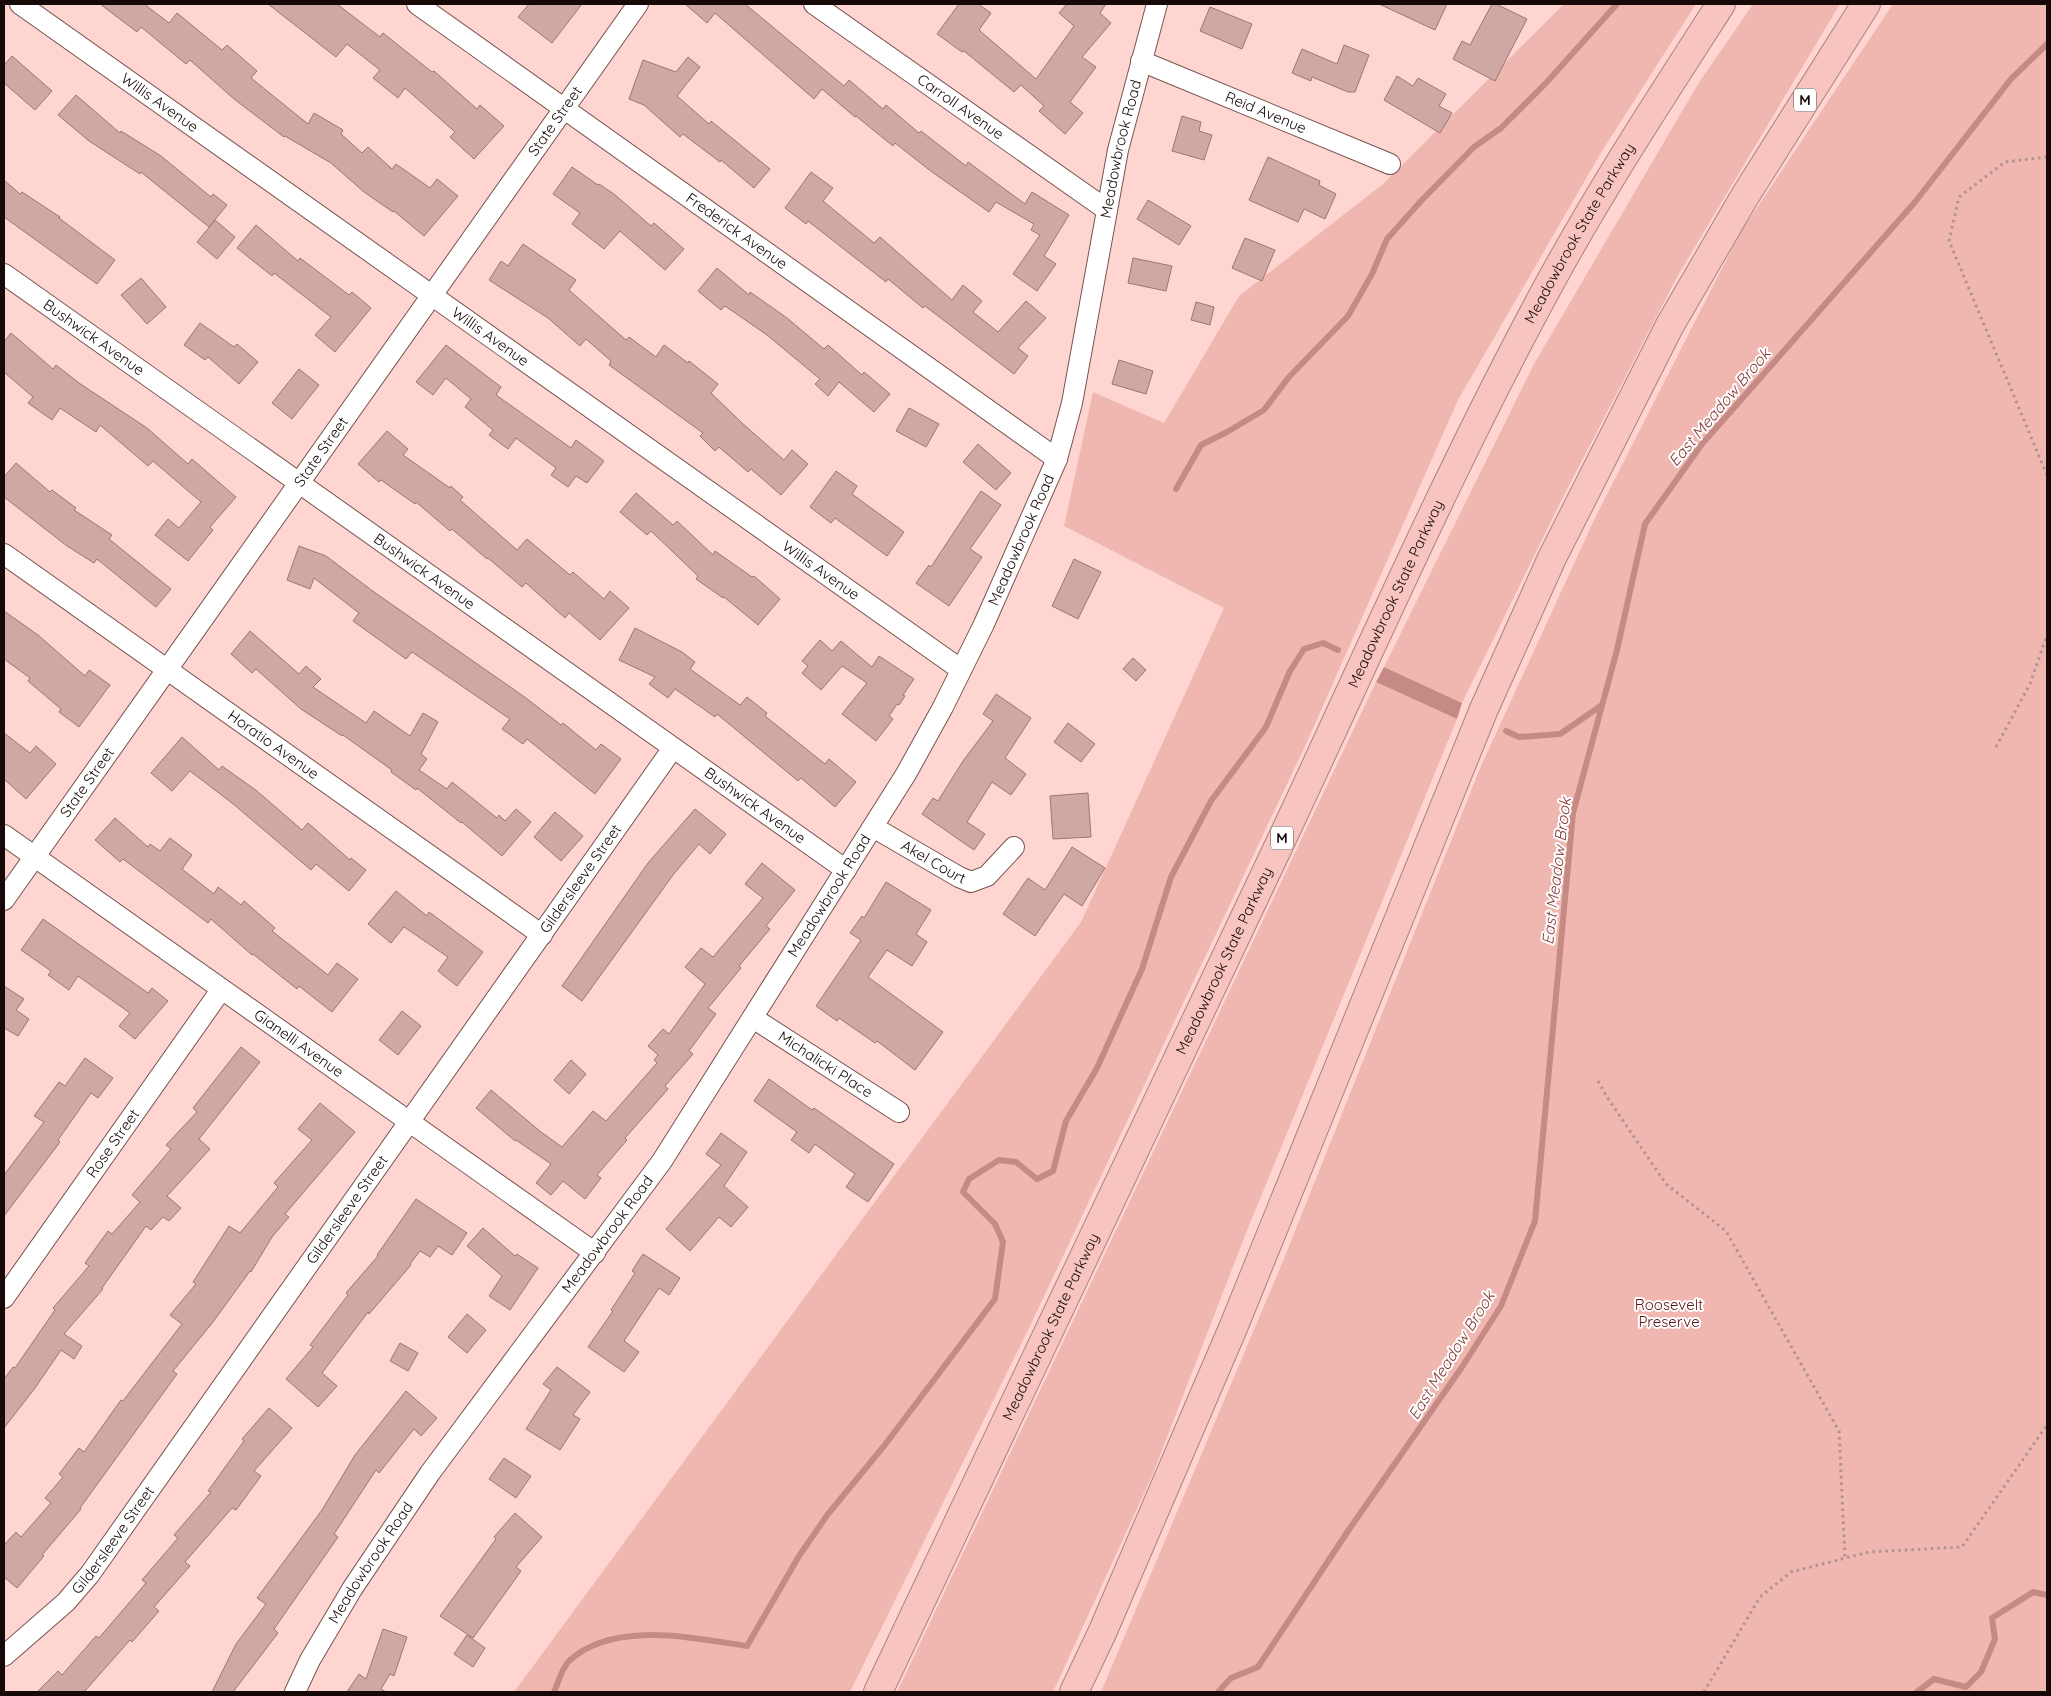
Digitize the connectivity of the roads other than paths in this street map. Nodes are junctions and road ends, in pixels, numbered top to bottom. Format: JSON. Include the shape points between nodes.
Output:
{"nodes":[{"id":1,"x":20,"y":4,"type":"edge"},
{"id":2,"x":417,"y":4,"type":"edge"},
{"id":3,"x":638,"y":4,"type":"edge"},
{"id":4,"x":814,"y":4,"type":"edge"},
{"id":5,"x":1157,"y":4,"type":"edge"},
{"id":6,"x":1722,"y":4,"type":"edge"},
{"id":7,"x":1866,"y":4,"type":"edge"},
{"id":8,"x":1141,"y":61,"type":"junction"},
{"id":9,"x":564,"y":108,"type":"junction"},
{"id":10,"x":1390,"y":164,"type":"dead end"},
{"id":11,"x":1107,"y":210,"type":"junction"},
{"id":12,"x":4,"y":274,"type":"edge"},
{"id":13,"x":433,"y":295,"type":"junction"},
{"id":14,"x":1057,"y":459,"type":"junction"},
{"id":15,"x":299,"y":483,"type":"junction"},
{"id":16,"x":4,"y":554,"type":"edge"},
{"id":17,"x":960,"y":669,"type":"junction"},
{"id":18,"x":167,"y":670,"type":"junction"},
{"id":19,"x":673,"y":748,"type":"junction"},
{"id":20,"x":873,"y":827,"type":"junction"},
{"id":21,"x":4,"y":835,"type":"edge"},
{"id":22,"x":1014,"y":847,"type":"dead end"},
{"id":23,"x":35,"y":857,"type":"junction"},
{"id":24,"x":846,"y":870,"type":"junction"},
{"id":25,"x":4,"y":900,"type":"edge"},
{"id":26,"x":542,"y":935,"type":"junction"},
{"id":27,"x":221,"y":990,"type":"junction"},
{"id":28,"x":753,"y":1018,"type":"junction"},
{"id":29,"x":898,"y":1112,"type":"dead end"},
{"id":30,"x":409,"y":1122,"type":"junction"},
{"id":31,"x":594,"y":1253,"type":"junction"},
{"id":32,"x":4,"y":1298,"type":"edge"},
{"id":33,"x":4,"y":1656,"type":"edge"},
{"id":34,"x":295,"y":1692,"type":"edge"},
{"id":35,"x":878,"y":1692,"type":"edge"},
{"id":36,"x":1074,"y":1692,"type":"edge"}],
"edges":[{"from":1,"to":13,"type":"street","name":"Willis Avenue"},
{"from":2,"to":9,"type":"street","name":"Frederick Avenue"},
{"from":3,"to":9,"type":"street","name":"State Street"},
{"from":4,"to":11,"type":"street","name":"Carroll Avenue"},
{"from":5,"to":8,"type":"street","name":"Meadowbrook Road"},
{"from":6,"to":35,"type":"highway","name":"Meadowbrook State Parkway","number":"M","via":[[1637,136],[1554,276],[1487,404]]},
{"from":7,"to":36,"type":"highway","number":"M","via":[[1745,196],[1670,325],[1552,558],[1484,709],[1233,1328]]},
{"from":8,"to":10,"type":"street","name":"Reid Avenue"},
{"from":8,"to":11,"type":"street","name":"Meadowbrook Road","via":[[1118,150]]},
{"from":9,"to":13,"type":"street","name":"State Street"},
{"from":9,"to":14,"type":"street","name":"Frederick Avenue"},
{"from":11,"to":14,"type":"street","name":"Meadowbrook Road","via":[[1072,402]]},
{"from":12,"to":15,"type":"street","name":"Bushwick Avenue"},
{"from":13,"to":15,"type":"street","name":"State Street"},
{"from":13,"to":17,"type":"street","name":"Willis Avenue"},
{"from":14,"to":17,"type":"street","name":"Meadowbrook Road","via":[[984,624]]},
{"from":15,"to":18,"type":"street","name":"State Street"},
{"from":15,"to":19,"type":"street","name":"Bushwick Avenue"},
{"from":16,"to":18,"type":"street","name":"Horatio Avenue"},
{"from":17,"to":20,"type":"street","name":"Meadowbrook Road","via":[[906,774]]},
{"from":18,"to":23,"type":"street","name":"State Street"},
{"from":18,"to":26,"type":"street","name":"Horatio Avenue"},
{"from":19,"to":24,"type":"street","name":"Bushwick Avenue"},
{"from":19,"to":26,"type":"street","name":"Gildersleeve Street"},
{"from":20,"to":22,"type":"street","name":"Akel Court","via":[[971,882],[987,876]]},
{"from":20,"to":24,"type":"street","name":"Meadowbrook Road"},
{"from":21,"to":23,"type":"street","name":"Gianelli Avenue"},
{"from":23,"to":25,"type":"street","name":"State Street"},
{"from":23,"to":27,"type":"street","name":"Gianelli Avenue"},
{"from":24,"to":28,"type":"street","name":"Meadowbrook Road"},
{"from":26,"to":30,"type":"street","name":"Gildersleeve Street"},
{"from":27,"to":30,"type":"street","name":"Gianelli Avenue"},
{"from":27,"to":32,"type":"street","name":"Rose Street"},
{"from":28,"to":29,"type":"street","name":"Michalicki Place"},
{"from":28,"to":31,"type":"street","name":"Meadowbrook Road","via":[[662,1161]]},
{"from":30,"to":31,"type":"street","name":"Gianelli Avenue"},
{"from":30,"to":33,"type":"street","name":"Gildersleeve Street","via":[[90,1574],[66,1602]]},
{"from":31,"to":34,"type":"street","name":"Meadowbrook Road","via":[[430,1473],[352,1590],[310,1660]]}]}
